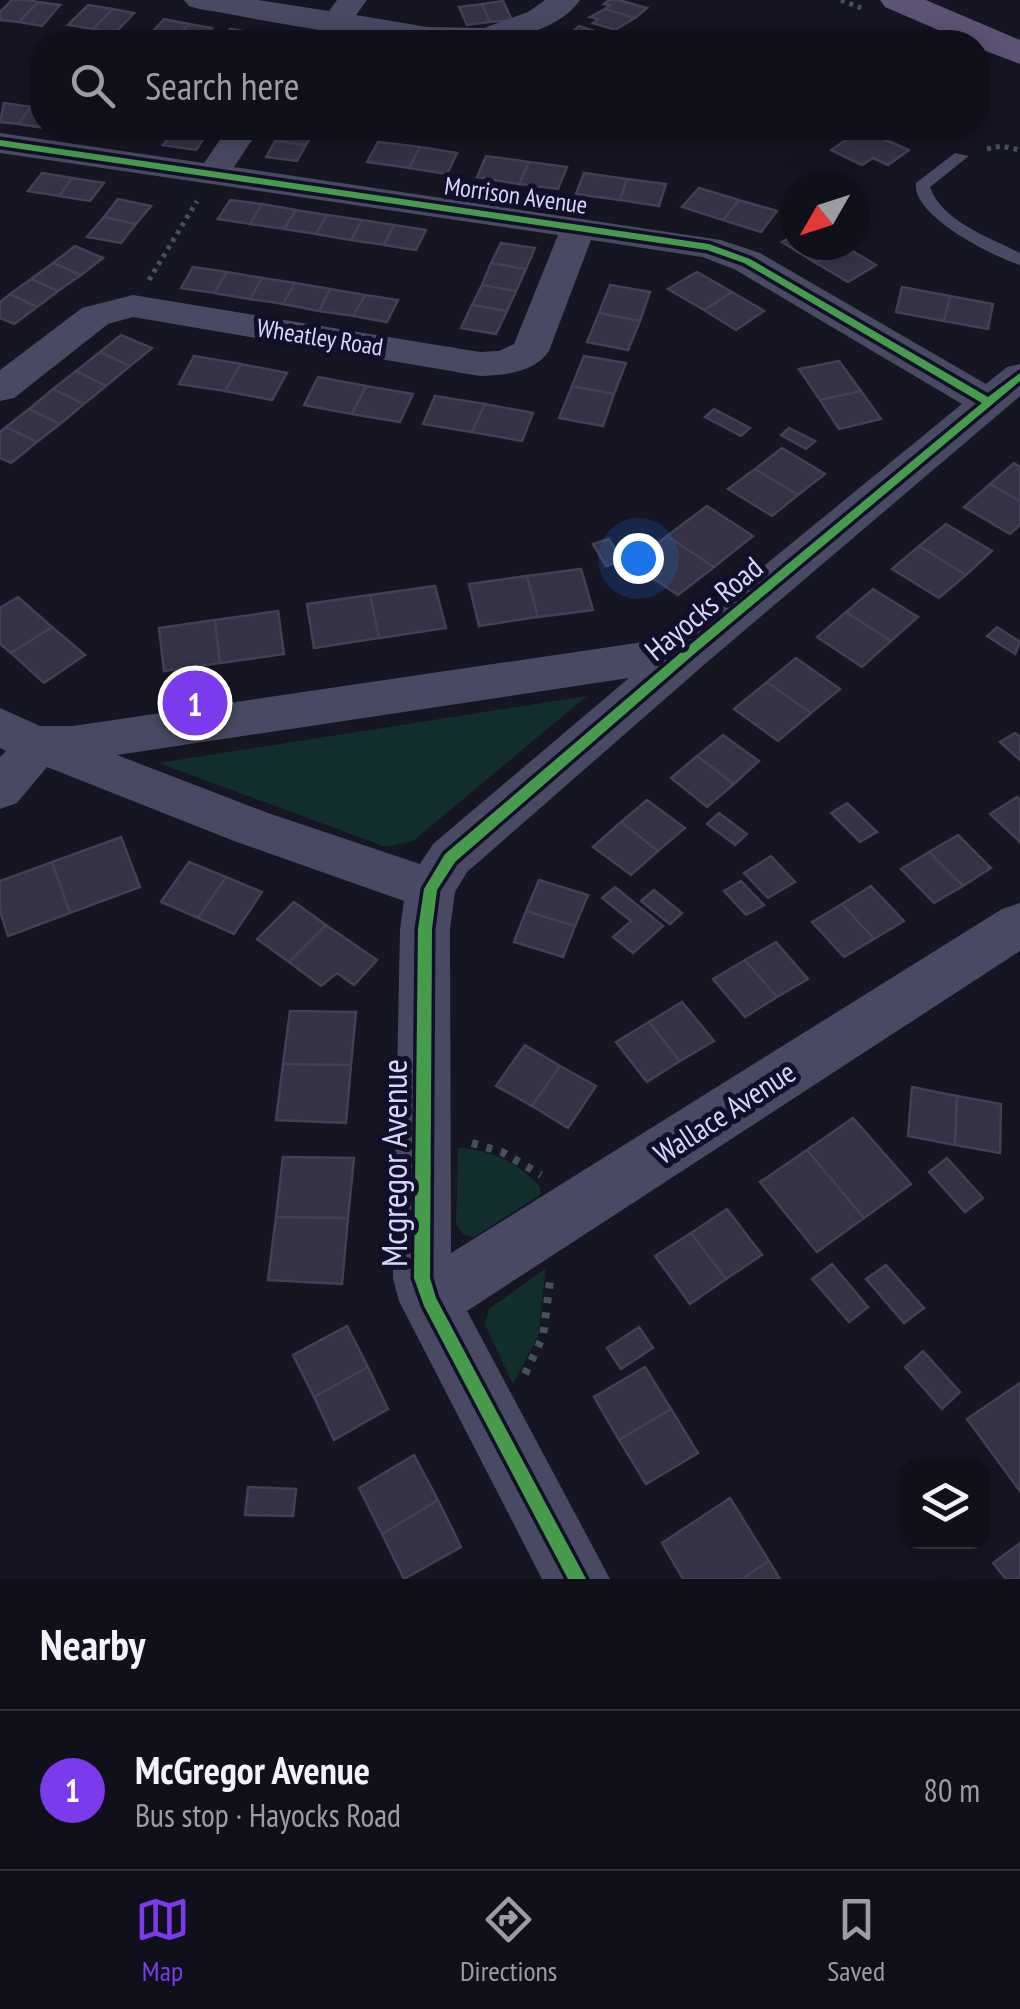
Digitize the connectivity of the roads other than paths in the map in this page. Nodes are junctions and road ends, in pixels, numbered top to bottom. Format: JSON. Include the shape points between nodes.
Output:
{"nodes":[{"id":1,"x":199,"y":0,"type":"edge"},
{"id":2,"x":565,"y":0,"type":"edge"},
{"id":3,"x":897,"y":0,"type":"edge"},
{"id":4,"x":907,"y":0,"type":"edge"},
{"id":5,"x":344,"y":11,"type":"edge"},
{"id":6,"x":1020,"y":28,"type":"edge"},
{"id":7,"x":413,"y":30,"type":"edge"},
{"id":8,"x":510,"y":30,"type":"edge"},
{"id":9,"x":967,"y":30,"type":"edge"},
{"id":10,"x":990,"y":40,"type":"edge"},
{"id":11,"x":1020,"y":53,"type":"edge"},
{"id":12,"x":236,"y":140,"type":"edge"},
{"id":13,"x":0,"y":143,"type":"edge"},
{"id":14,"x":961,"y":156,"type":"dead end"},
{"id":15,"x":213,"y":174,"type":"junction"},
{"id":16,"x":579,"y":227,"type":"junction"},
{"id":17,"x":1020,"y":260,"type":"edge"},
{"id":18,"x":1020,"y":376,"type":"edge"},
{"id":19,"x":0,"y":388,"type":"edge"},
{"id":20,"x":988,"y":402,"type":"junction"},
{"id":21,"x":689,"y":652,"type":"junction"},
{"id":22,"x":20,"y":735,"type":"edge"},
{"id":23,"x":0,"y":790,"type":"edge"},
{"id":24,"x":431,"y":890,"type":"junction"},
{"id":25,"x":1020,"y":924,"type":"edge"},
{"id":26,"x":429,"y":1301,"type":"junction"},
{"id":27,"x":578,"y":1579,"type":"edge"}],
"edges":[{"from":1,"to":5,"type":"street"},
{"from":2,"to":8,"type":"street","via":[[534,24]]},
{"from":3,"to":9,"type":"main road"},
{"from":4,"to":6,"type":"main road"},
{"from":5,"to":7,"type":"street"},
{"from":10,"to":11,"type":"main road"},
{"from":12,"to":15,"type":"street"},
{"from":13,"to":15,"type":"street","name":"Morrison Avenue"},
{"from":14,"to":17,"type":"lane","via":[[927,178],[924,200]]},
{"from":15,"to":16,"type":"street","name":"Morrison Avenue"},
{"from":16,"to":19,"type":"street","name":"Wheatley Road","via":[[530,350],[504,363],[133,306],[95,316]]},
{"from":16,"to":20,"type":"street","name":"Morrison Avenue","via":[[725,252]]},
{"from":18,"to":20,"type":"street","name":"Hayocks Road"},
{"from":20,"to":21,"type":"street","name":"Hayocks Road"},
{"from":21,"to":22,"type":"street","name":"Hayocks Road","via":[[73,744]]},
{"from":21,"to":24,"type":"street","name":"Hayocks Road","via":[[450,858]]},
{"from":22,"to":23,"type":"street"},
{"from":22,"to":24,"type":"street"},
{"from":24,"to":26,"type":"street","name":"Mcgregor Avenue","via":[[421,1264]]},
{"from":25,"to":26,"type":"street","name":"Wallace Avenue"},
{"from":26,"to":27,"type":"street","name":"Mcgregor Avenue"}]}
